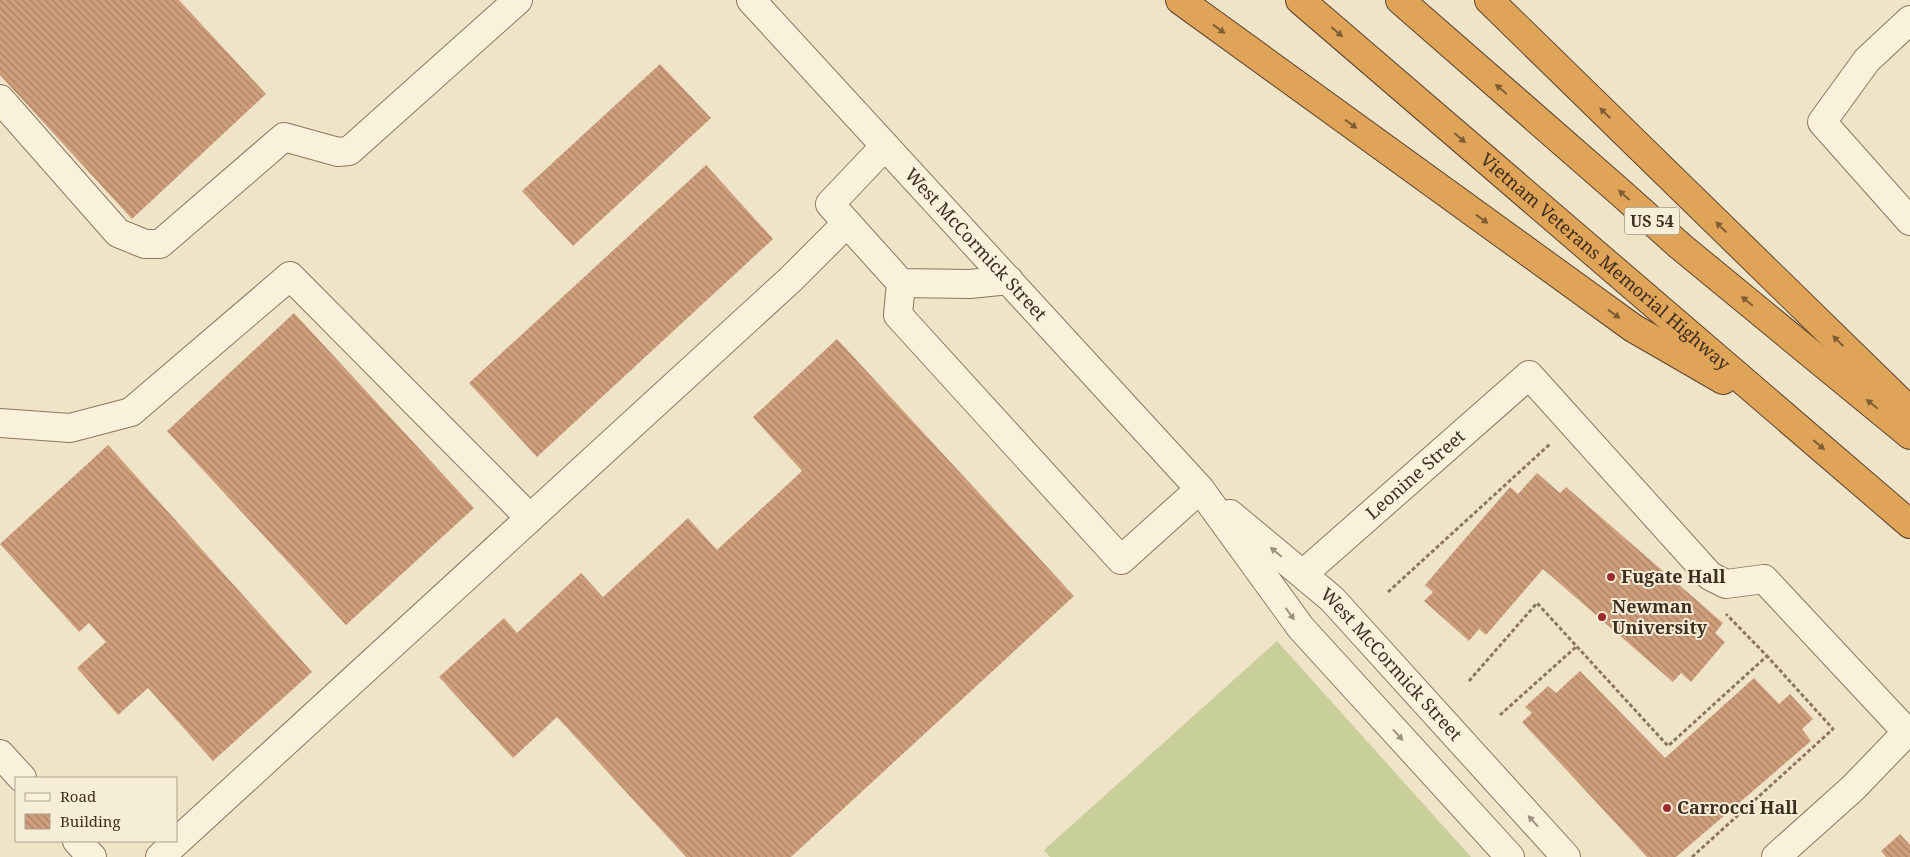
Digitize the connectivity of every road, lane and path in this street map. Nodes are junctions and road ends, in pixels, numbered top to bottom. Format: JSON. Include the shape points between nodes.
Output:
{"nodes":[{"id":1,"x":518,"y":0,"type":"edge"},
{"id":2,"x":751,"y":0,"type":"edge"},
{"id":3,"x":1180,"y":0,"type":"edge"},
{"id":4,"x":1300,"y":0,"type":"edge"},
{"id":5,"x":1400,"y":0,"type":"edge"},
{"id":6,"x":1490,"y":0,"type":"edge"},
{"id":7,"x":1910,"y":20,"type":"edge"},
{"id":8,"x":0,"y":99,"type":"edge"},
{"id":9,"x":885,"y":146,"type":"junction"},
{"id":10,"x":1910,"y":221,"type":"edge"},
{"id":11,"x":847,"y":223,"type":"junction"},
{"id":12,"x":1009,"y":280,"type":"junction"},
{"id":13,"x":901,"y":283,"type":"junction"},
{"id":14,"x":1910,"y":411,"type":"edge"},
{"id":15,"x":1782,"y":414,"type":"junction"},
{"id":16,"x":0,"y":423,"type":"edge"},
{"id":17,"x":1910,"y":435,"type":"edge"},
{"id":18,"x":1557,"y":438,"type":"dead end"},
{"id":19,"x":1200,"y":489,"type":"junction"},
{"id":20,"x":530,"y":518,"type":"junction"},
{"id":21,"x":1910,"y":524,"type":"edge"},
{"id":22,"x":1303,"y":574,"type":"junction"},
{"id":23,"x":1388,"y":592,"type":"dead end"},
{"id":24,"x":1721,"y":610,"type":"dead end"},
{"id":25,"x":1576,"y":646,"type":"junction"},
{"id":26,"x":1767,"y":656,"type":"junction"},
{"id":27,"x":1469,"y":680,"type":"dead end"},
{"id":28,"x":1500,"y":714,"type":"dead end"},
{"id":29,"x":0,"y":754,"type":"edge"},
{"id":30,"x":21,"y":777,"type":"edge"},
{"id":31,"x":178,"y":841,"type":"edge"},
{"id":32,"x":78,"y":842,"type":"edge"},
{"id":33,"x":176,"y":842,"type":"edge"},
{"id":34,"x":92,"y":857,"type":"edge"},
{"id":35,"x":160,"y":857,"type":"edge"},
{"id":36,"x":1510,"y":857,"type":"edge"},
{"id":37,"x":1566,"y":857,"type":"edge"},
{"id":38,"x":1692,"y":857,"type":"edge"},
{"id":39,"x":1776,"y":857,"type":"edge"}],
"edges":[{"from":1,"to":8,"type":"street","via":[[349,151],[338,152],[284,137],[160,244],[145,244],[118,233]]},
{"from":2,"to":9,"type":"street","name":"West McCormick Street"},
{"from":3,"to":15,"type":"highway","one_way":true,"via":[[1633,328]]},
{"from":4,"to":15,"type":"highway","name":"Vietnam Veterans Memorial Highway","one_way":true},
{"from":17,"to":5,"type":"highway","number":"US 54","one_way":true,"via":[[1680,246]]},
{"from":14,"to":6,"type":"highway","one_way":true},
{"from":7,"to":10,"type":"street","via":[[1867,60],[1822,122]]},
{"from":9,"to":11,"type":"street","via":[[830,204]]},
{"from":9,"to":12,"type":"street","name":"West McCormick Street"},
{"from":11,"to":13,"type":"street"},
{"from":11,"to":20,"type":"street","via":[[791,279]]},
{"from":12,"to":13,"type":"street","via":[[970,284]]},
{"from":12,"to":19,"type":"street","name":"West McCormick Street"},
{"from":13,"to":19,"type":"street","via":[[898,315],[1121,560]]},
{"from":15,"to":21,"type":"highway","name":"Vietnam Veterans Memorial Highway","one_way":true},
{"from":16,"to":20,"type":"street","via":[[70,428],[132,412],[290,276]]},
{"from":18,"to":23,"type":"path"},
{"from":22,"to":19,"type":"street","name":"West McCormick Street","one_way":true},
{"from":19,"to":36,"type":"street","name":"West McCormick Street","one_way":true,"via":[[1301,628]]},
{"from":20,"to":31,"type":"street"},
{"from":37,"to":22,"type":"street","name":"West McCormick Street","one_way":true,"via":[[1332,599]]},
{"from":22,"to":39,"type":"street","name":"Leonine Street","via":[[1529,375],[1710,576],[1726,584],[1764,579],[1907,732],[1853,788]]},
{"from":24,"to":26,"type":"path"},
{"from":25,"to":26,"type":"path","via":[[1668,746]]},
{"from":25,"to":27,"type":"path","via":[[1537,603]]},
{"from":25,"to":28,"type":"path"},
{"from":26,"to":38,"type":"path","via":[[1832,729]]},
{"from":29,"to":30,"type":"street"},
{"from":32,"to":34,"type":"street"},
{"from":33,"to":35,"type":"street"}]}
